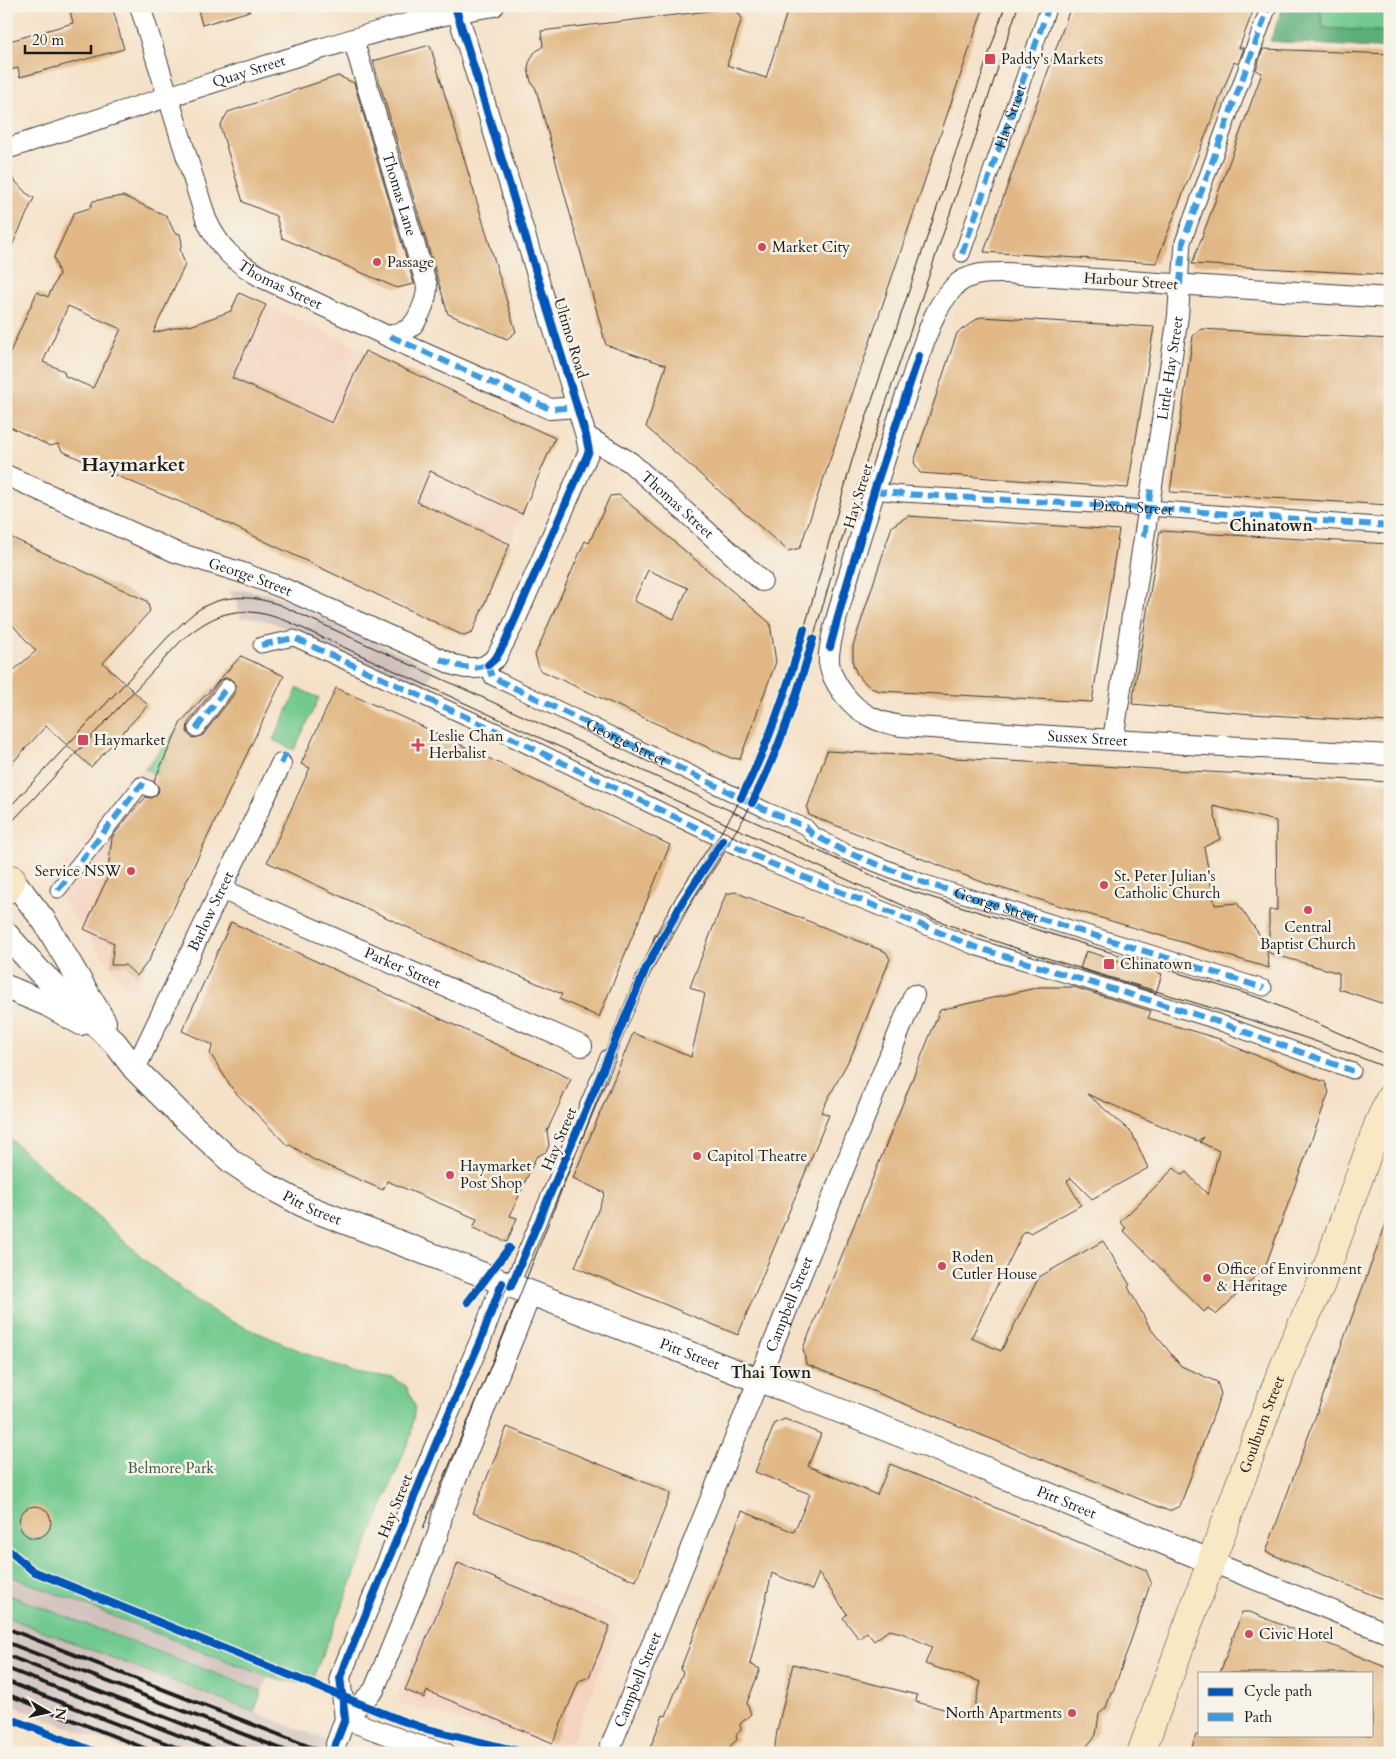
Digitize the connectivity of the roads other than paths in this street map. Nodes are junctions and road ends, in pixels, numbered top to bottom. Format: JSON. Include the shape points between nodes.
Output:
{"nodes":[{"id":1,"x":140,"y":6,"type":"edge"},
{"id":2,"x":494,"y":6,"type":"edge"},
{"id":3,"x":1049,"y":6,"type":"edge"},
{"id":4,"x":1269,"y":6,"type":"edge"},
{"id":5,"x":456,"y":9,"type":"edge"},
{"id":6,"x":353,"y":39,"type":"junction"},
{"id":7,"x":167,"y":96,"type":"junction"},
{"id":8,"x":6,"y":149,"type":"edge"},
{"id":9,"x":962,"y":254,"type":"dead end"},
{"id":10,"x":1180,"y":285,"type":"junction"},
{"id":11,"x":1390,"y":298,"type":"edge"},
{"id":12,"x":390,"y":336,"type":"junction"},
{"id":13,"x":920,"y":356,"type":"joint"},
{"id":14,"x":577,"y":407,"type":"junction"},
{"id":15,"x":586,"y":436,"type":"junction"},
{"id":16,"x":6,"y":475,"type":"edge"},
{"id":17,"x":874,"y":491,"type":"junction"},
{"id":18,"x":1148,"y":508,"type":"junction"},
{"id":19,"x":1390,"y":526,"type":"edge"},
{"id":20,"x":762,"y":581,"type":"dead end"},
{"id":21,"x":261,"y":645,"type":"dead end"},
{"id":22,"x":830,"y":647,"type":"joint"},
{"id":23,"x":488,"y":665,"type":"junction"},
{"id":24,"x":227,"y":687,"type":"dead end"},
{"id":25,"x":196,"y":729,"type":"dead end"},
{"id":26,"x":1113,"y":740,"type":"junction"},
{"id":27,"x":1390,"y":755,"type":"edge"},
{"id":28,"x":283,"y":759,"type":"dead end"},
{"id":29,"x":150,"y":789,"type":"dead end"},
{"id":30,"x":723,"y":840,"type":"junction"},
{"id":31,"x":8,"y":881,"type":"edge"},
{"id":32,"x":221,"y":889,"type":"junction"},
{"id":33,"x":58,"y":890,"type":"dead end"},
{"id":34,"x":6,"y":934,"type":"edge"},
{"id":35,"x":661,"y":940,"type":"dead end"},
{"id":36,"x":6,"y":987,"type":"edge"},
{"id":37,"x":1264,"y":988,"type":"dead end"},
{"id":38,"x":914,"y":995,"type":"dead end"},
{"id":39,"x":115,"y":1043,"type":"junction"},
{"id":40,"x":582,"y":1046,"type":"dead end"},
{"id":41,"x":608,"y":1057,"type":"dead end"},
{"id":42,"x":135,"y":1069,"type":"junction"},
{"id":43,"x":1353,"y":1071,"type":"dead end"},
{"id":44,"x":1390,"y":1098,"type":"edge"},
{"id":45,"x":515,"y":1288,"type":"junction"},
{"id":46,"x":758,"y":1380,"type":"junction"},
{"id":47,"x":1212,"y":1562,"type":"junction"},
{"id":48,"x":1390,"y":1634,"type":"edge"},
{"id":49,"x":345,"y":1719,"type":"junction"},
{"id":50,"x":336,"y":1744,"type":"dead end"},
{"id":51,"x":445,"y":1753,"type":"edge"},
{"id":52,"x":608,"y":1753,"type":"edge"},
{"id":53,"x":1141,"y":1753,"type":"edge"}],
"edges":[{"from":1,"to":7,"type":"street","name":"Thomas Street"},
{"from":2,"to":5,"type":"street","name":"Quay Street"},
{"from":3,"to":9,"type":"street","name":"Hay Street"},
{"from":4,"to":10,"type":"street","name":"Little Hay Street","via":[[1183,242]]},
{"from":5,"to":6,"type":"street","name":"Quay Street"},
{"from":5,"to":14,"type":"street","name":"Ultimo Road"},
{"from":6,"to":7,"type":"street","name":"Quay Street"},
{"from":6,"to":12,"type":"street","name":"Thomas Lane","via":[[427,286],[416,320],[405,331]]},
{"from":7,"to":8,"type":"street","name":"Quay Street"},
{"from":7,"to":12,"type":"street","name":"Thomas Street","via":[[206,220],[227,253],[261,277]]},
{"from":10,"to":11,"type":"street","name":"Harbour Street"},
{"from":10,"to":13,"type":"street","name":"Harbour Street","via":[[1017,273],[973,275],[956,285],[939,307]]},
{"from":10,"to":18,"type":"street","name":"Little Hay Street"},
{"from":12,"to":14,"type":"street","name":"Thomas Street","via":[[550,409]]},
{"from":13,"to":17,"type":"street","name":"Hay Street"},
{"from":14,"to":15,"type":"street","name":"Ultimo Road"},
{"from":15,"to":20,"type":"street","name":"Thomas Street","via":[[630,462]]},
{"from":15,"to":23,"type":"street","name":"Ultimo Road","via":[[589,454],[504,644]]},
{"from":16,"to":23,"type":"street","name":"George Street","via":[[175,552],[283,588],[454,665],[472,669]]},
{"from":17,"to":18,"type":"street","name":"Dixon Street"},
{"from":17,"to":22,"type":"street","name":"Hay Street"},
{"from":18,"to":19,"type":"street","name":"Dixon Street"},
{"from":18,"to":26,"type":"street","name":"Little Hay Street"},
{"from":21,"to":30,"type":"street","via":[[294,638]]},
{"from":22,"to":26,"type":"street","name":"Sussex Street","via":[[831,670],[845,694],[867,715],[882,722],[901,726]]},
{"from":23,"to":37,"type":"street","name":"George Street","via":[[492,677],[806,827],[828,843],[880,866]]},
{"from":24,"to":25,"type":"street"},
{"from":26,"to":27,"type":"street","name":"Sussex Street"},
{"from":28,"to":32,"type":"street","name":"Barlow Street"},
{"from":29,"to":33,"type":"street","via":[[141,785]]},
{"from":30,"to":35,"type":"street"},
{"from":30,"to":43,"type":"street","via":[[770,863],[975,947],[1207,1018]]},
{"from":31,"to":39,"type":"street","name":"Pitt Street","via":[[36,910],[58,943]]},
{"from":32,"to":40,"type":"street","name":"Parker Street"},
{"from":32,"to":42,"type":"street","name":"Barlow Street"},
{"from":34,"to":39,"type":"street","name":"Pitt Street","via":[[39,971]]},
{"from":36,"to":39,"type":"street","via":[[47,1004]]},
{"from":38,"to":46,"type":"street","name":"Campbell Street"},
{"from":39,"to":42,"type":"street","name":"Pitt Street"},
{"from":41,"to":45,"type":"street","name":"Hay Street"},
{"from":42,"to":45,"type":"street","name":"Pitt Street","via":[[232,1162],[270,1187],[309,1208]]},
{"from":44,"to":47,"type":"main road","name":"Goulburn Street","via":[[1321,1284],[1269,1404]]},
{"from":45,"to":46,"type":"street","name":"Pitt Street"},
{"from":45,"to":49,"type":"street","name":"Hay Street","via":[[438,1534],[374,1690]]},
{"from":45,"to":49,"type":"street","name":"Hay Street","via":[[483,1333],[340,1677]]},
{"from":46,"to":47,"type":"street","name":"Pitt Street","via":[[933,1447]]},
{"from":46,"to":52,"type":"street","name":"Campbell Street"},
{"from":47,"to":48,"type":"street","name":"Pitt Street"},
{"from":47,"to":53,"type":"main road","name":"Goulburn Street"},
{"from":49,"to":50,"type":"street","name":"Hay Street"},
{"from":49,"to":51,"type":"street"}]}
